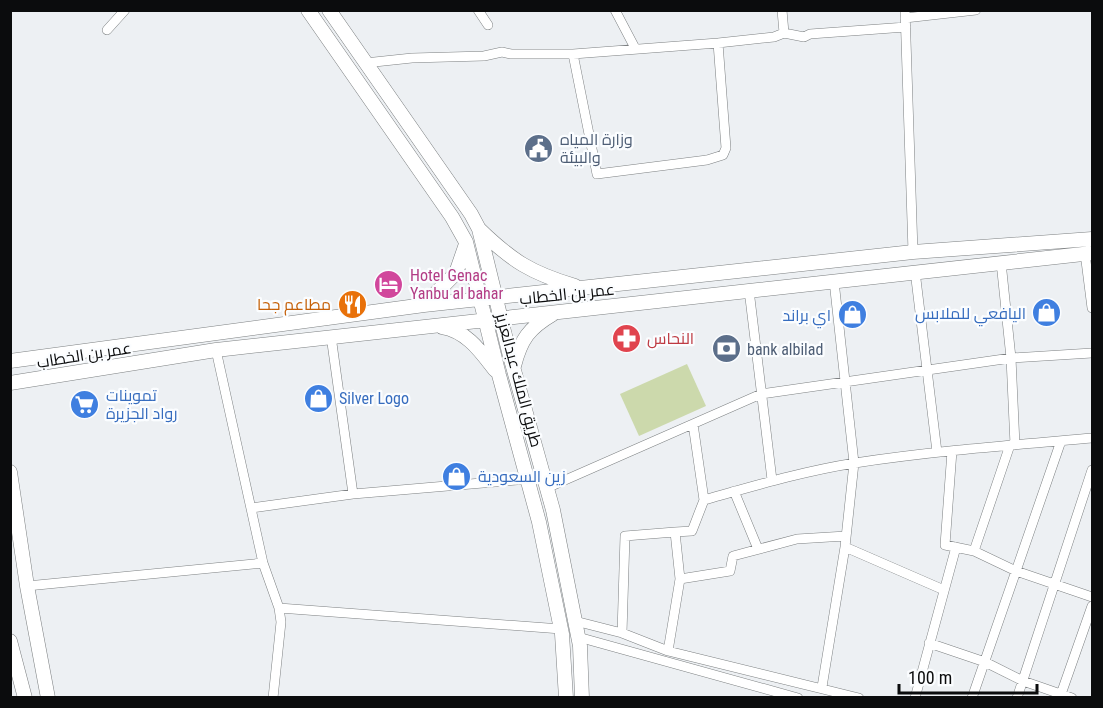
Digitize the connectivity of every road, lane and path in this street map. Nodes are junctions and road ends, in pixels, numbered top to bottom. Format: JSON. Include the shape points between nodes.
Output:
{"nodes":[{"id":1,"x":124,"y":10,"type":"edge"},
{"id":2,"x":308,"y":10,"type":"edge"},
{"id":3,"x":329,"y":10,"type":"edge"},
{"id":4,"x":478,"y":10,"type":"edge"},
{"id":5,"x":615,"y":10,"type":"edge"},
{"id":6,"x":782,"y":10,"type":"edge"},
{"id":7,"x":976,"y":10,"type":"edge"},
{"id":8,"x":906,"y":18,"type":"edge"},
{"id":9,"x":488,"y":25,"type":"dead end"},
{"id":10,"x":107,"y":30,"type":"dead end"},
{"id":11,"x":784,"y":33,"type":"junction"},
{"id":12,"x":718,"y":43,"type":"junction"},
{"id":13,"x":635,"y":48,"type":"junction"},
{"id":14,"x":573,"y":54,"type":"junction"},
{"id":15,"x":365,"y":63,"type":"junction"},
{"id":16,"x":479,"y":230,"type":"junction"},
{"id":17,"x":1092,"y":238,"type":"edge"},
{"id":18,"x":466,"y":242,"type":"junction"},
{"id":19,"x":913,"y":252,"type":"junction"},
{"id":20,"x":1089,"y":253,"type":"edge"},
{"id":21,"x":1001,"y":262,"type":"junction"},
{"id":22,"x":915,"y":271,"type":"junction"},
{"id":23,"x":834,"y":281,"type":"junction"},
{"id":24,"x":579,"y":288,"type":"junction"},
{"id":25,"x":749,"y":290,"type":"junction"},
{"id":26,"x":495,"y":297,"type":"junction"},
{"id":27,"x":480,"y":298,"type":"junction"},
{"id":28,"x":424,"y":304,"type":"junction"},
{"id":29,"x":1092,"y":308,"type":"edge"},
{"id":30,"x":556,"y":311,"type":"junction"},
{"id":31,"x":501,"y":318,"type":"junction"},
{"id":32,"x":485,"y":319,"type":"junction"},
{"id":33,"x":431,"y":325,"type":"junction"},
{"id":34,"x":331,"y":336,"type":"junction"},
{"id":35,"x":216,"y":350,"type":"junction"},
{"id":36,"x":1092,"y":353,"type":"edge"},
{"id":37,"x":1011,"y":358,"type":"junction"},
{"id":38,"x":10,"y":362,"type":"edge"},
{"id":39,"x":513,"y":368,"type":"junction"},
{"id":40,"x":927,"y":370,"type":"junction"},
{"id":41,"x":499,"y":375,"type":"junction"},
{"id":42,"x":845,"y":382,"type":"junction"},
{"id":43,"x":10,"y":383,"type":"edge"},
{"id":44,"x":761,"y":394,"type":"junction"},
{"id":45,"x":693,"y":424,"type":"junction"},
{"id":46,"x":1092,"y":438,"type":"edge"},
{"id":47,"x":1061,"y":441,"type":"junction"},
{"id":48,"x":1012,"y":445,"type":"junction"},
{"id":49,"x":952,"y":451,"type":"junction"},
{"id":50,"x":937,"y":452,"type":"junction"},
{"id":51,"x":854,"y":463,"type":"junction"},
{"id":52,"x":1092,"y":470,"type":"edge"},
{"id":53,"x":10,"y":472,"type":"edge"},
{"id":54,"x":529,"y":479,"type":"junction"},
{"id":55,"x":772,"y":480,"type":"junction"},
{"id":56,"x":547,"y":488,"type":"junction"},
{"id":57,"x":734,"y":491,"type":"junction"},
{"id":58,"x":353,"y":494,"type":"junction"},
{"id":59,"x":704,"y":500,"type":"junction"},
{"id":60,"x":251,"y":508,"type":"junction"},
{"id":61,"x":675,"y":532,"type":"junction"},
{"id":62,"x":846,"y":536,"type":"junction"},
{"id":63,"x":845,"y":547,"type":"junction"},
{"id":64,"x":956,"y":547,"type":"junction"},
{"id":65,"x":758,"y":549,"type":"junction"},
{"id":66,"x":974,"y":551,"type":"junction"},
{"id":67,"x":262,"y":563,"type":"junction"},
{"id":68,"x":1016,"y":571,"type":"junction"},
{"id":69,"x":680,"y":579,"type":"junction"},
{"id":70,"x":1054,"y":584,"type":"junction"},
{"id":71,"x":27,"y":586,"type":"junction"},
{"id":72,"x":944,"y":590,"type":"junction"},
{"id":73,"x":1092,"y":597,"type":"edge"},
{"id":74,"x":1092,"y":606,"type":"edge"},
{"id":75,"x":279,"y":608,"type":"junction"},
{"id":76,"x":575,"y":621,"type":"junction"},
{"id":77,"x":561,"y":629,"type":"junction"},
{"id":78,"x":622,"y":633,"type":"junction"},
{"id":79,"x":578,"y":637,"type":"junction"},
{"id":80,"x":10,"y":640,"type":"edge"},
{"id":81,"x":929,"y":643,"type":"junction"},
{"id":82,"x":668,"y":651,"type":"junction"},
{"id":83,"x":985,"y":662,"type":"junction"},
{"id":84,"x":1023,"y":681,"type":"junction"},
{"id":85,"x":822,"y":687,"type":"junction"},
{"id":86,"x":761,"y":693,"type":"edge"},
{"id":87,"x":1060,"y":696,"type":"edge"},
{"id":88,"x":25,"y":698,"type":"edge"},
{"id":89,"x":48,"y":698,"type":"edge"},
{"id":90,"x":273,"y":698,"type":"edge"},
{"id":91,"x":566,"y":698,"type":"edge"},
{"id":92,"x":582,"y":698,"type":"edge"},
{"id":93,"x":798,"y":698,"type":"edge"},
{"id":94,"x":859,"y":698,"type":"edge"},
{"id":95,"x":915,"y":698,"type":"edge"},
{"id":96,"x":972,"y":698,"type":"edge"},
{"id":97,"x":1017,"y":698,"type":"edge"},
{"id":98,"x":1072,"y":698,"type":"edge"}],
"edges":[{"from":1,"to":10,"type":"street"},
{"from":2,"to":18,"type":"street","name":"طريق الملك عبدالعزيز"},
{"from":3,"to":15,"type":"street","name":"طريق الملك عبدالعزيز"},
{"from":4,"to":9,"type":"street"},
{"from":5,"to":13,"type":"street"},
{"from":6,"to":11,"type":"street"},
{"from":7,"to":8,"type":"street"},
{"from":8,"to":11,"type":"street","via":[[804,37]]},
{"from":8,"to":19,"type":"street"},
{"from":11,"to":12,"type":"street"},
{"from":12,"to":13,"type":"street"},
{"from":12,"to":14,"type":"street","via":[[726,148],[723,154],[707,160],[597,174]]},
{"from":13,"to":14,"type":"street"},
{"from":14,"to":15,"type":"street","via":[[502,52]]},
{"from":15,"to":16,"type":"street","name":"طريق الملك عبدالعزيز"},
{"from":16,"to":24,"type":"street","via":[[523,266]]},
{"from":16,"to":26,"type":"street","name":"طريق الملك عبدالعزيز"},
{"from":17,"to":19,"type":"street","name":"عمر بن الخطاب"},
{"from":18,"to":27,"type":"street","name":"طريق الملك عبدالعزيز"},
{"from":18,"to":28,"type":"street","via":[[456,273]]},
{"from":19,"to":24,"type":"street","name":"عمر بن الخطاب"},
{"from":20,"to":21,"type":"street","name":"عمر بن الخطاب"},
{"from":20,"to":29,"type":"street"},
{"from":21,"to":22,"type":"street","name":"عمر بن الخطاب"},
{"from":21,"to":37,"type":"street"},
{"from":22,"to":23,"type":"street","name":"عمر بن الخطاب"},
{"from":22,"to":40,"type":"street"},
{"from":23,"to":25,"type":"street","name":"عمر بن الخطاب"},
{"from":23,"to":42,"type":"street"},
{"from":24,"to":26,"type":"street","name":"عمر بن الخطاب"},
{"from":25,"to":30,"type":"street","name":"عمر بن الخطاب"},
{"from":25,"to":44,"type":"street"},
{"from":26,"to":27,"type":"street","name":"عمر بن الخطاب"},
{"from":26,"to":31,"type":"street","name":"طريق الملك عبدالعزيز"},
{"from":27,"to":28,"type":"street","name":"عمر بن الخطاب"},
{"from":27,"to":32,"type":"street","name":"طريق الملك عبدالعزيز"},
{"from":28,"to":38,"type":"street","name":"عمر بن الخطاب"},
{"from":30,"to":31,"type":"street","name":"عمر بن الخطاب"},
{"from":30,"to":39,"type":"street","via":[[531,328]]},
{"from":31,"to":32,"type":"street","name":"عمر بن الخطاب"},
{"from":31,"to":39,"type":"street","name":"طريق الملك عبدالعزيز"},
{"from":32,"to":33,"type":"street","name":"عمر بن الخطاب"},
{"from":32,"to":41,"type":"street","name":"طريق الملك عبدالعزيز"},
{"from":33,"to":34,"type":"street","name":"عمر بن الخطاب"},
{"from":33,"to":41,"type":"street","via":[[450,328],[470,340]]},
{"from":34,"to":35,"type":"street","name":"عمر بن الخطاب"},
{"from":34,"to":58,"type":"street"},
{"from":35,"to":43,"type":"street","name":"عمر بن الخطاب"},
{"from":35,"to":60,"type":"street"},
{"from":36,"to":37,"type":"street"},
{"from":37,"to":40,"type":"street"},
{"from":37,"to":48,"type":"street"},
{"from":39,"to":56,"type":"street","name":"طريق الملك عبدالعزيز"},
{"from":40,"to":42,"type":"street"},
{"from":40,"to":50,"type":"street"},
{"from":41,"to":54,"type":"street","name":"طريق الملك عبدالعزيز"},
{"from":42,"to":44,"type":"street"},
{"from":42,"to":51,"type":"street"},
{"from":44,"to":45,"type":"street"},
{"from":44,"to":55,"type":"street"},
{"from":45,"to":56,"type":"street"},
{"from":45,"to":59,"type":"street"},
{"from":46,"to":47,"type":"street"},
{"from":47,"to":48,"type":"street"},
{"from":47,"to":68,"type":"street"},
{"from":48,"to":49,"type":"street"},
{"from":48,"to":66,"type":"street"},
{"from":49,"to":50,"type":"street"},
{"from":49,"to":64,"type":"street","via":[[945,545]]},
{"from":50,"to":51,"type":"street"},
{"from":51,"to":55,"type":"street"},
{"from":51,"to":62,"type":"street"},
{"from":52,"to":70,"type":"street"},
{"from":53,"to":71,"type":"street"},
{"from":54,"to":58,"type":"street"},
{"from":54,"to":77,"type":"street","name":"طريق الملك عبدالعزيز"},
{"from":55,"to":57,"type":"street"},
{"from":56,"to":76,"type":"street","name":"طريق الملك عبدالعزيز"},
{"from":57,"to":59,"type":"street"},
{"from":57,"to":65,"type":"street"},
{"from":58,"to":60,"type":"street"},
{"from":59,"to":61,"type":"street","via":[[692,531]]},
{"from":60,"to":67,"type":"street"},
{"from":61,"to":69,"type":"street"},
{"from":61,"to":78,"type":"street","via":[[625,536]]},
{"from":62,"to":63,"type":"street"},
{"from":62,"to":65,"type":"street","via":[[797,539]]},
{"from":63,"to":72,"type":"street"},
{"from":63,"to":85,"type":"street"},
{"from":64,"to":66,"type":"street"},
{"from":64,"to":72,"type":"street"},
{"from":65,"to":69,"type":"street","via":[[733,556],[730,571]]},
{"from":66,"to":68,"type":"street"},
{"from":67,"to":71,"type":"street"},
{"from":67,"to":75,"type":"street"},
{"from":68,"to":70,"type":"street"},
{"from":68,"to":83,"type":"street"},
{"from":69,"to":82,"type":"street"},
{"from":70,"to":73,"type":"street"},
{"from":70,"to":84,"type":"street"},
{"from":71,"to":89,"type":"street"},
{"from":72,"to":81,"type":"street"},
{"from":74,"to":87,"type":"street"},
{"from":75,"to":77,"type":"street"},
{"from":75,"to":90,"type":"street"},
{"from":76,"to":78,"type":"street"},
{"from":76,"to":79,"type":"street","name":"طريق الملك عبدالعزيز"},
{"from":77,"to":91,"type":"street","name":"طريق الملك عبدالعزيز"},
{"from":78,"to":82,"type":"street"},
{"from":79,"to":86,"type":"street"},
{"from":79,"to":92,"type":"street","name":"طريق الملك عبدالعزيز"},
{"from":80,"to":88,"type":"street"},
{"from":81,"to":83,"type":"street"},
{"from":81,"to":95,"type":"street"},
{"from":82,"to":85,"type":"street"},
{"from":83,"to":84,"type":"street"},
{"from":83,"to":96,"type":"street"},
{"from":84,"to":87,"type":"street"},
{"from":84,"to":97,"type":"street"},
{"from":85,"to":94,"type":"street"},
{"from":86,"to":93,"type":"street"},
{"from":87,"to":98,"type":"street"}]}
